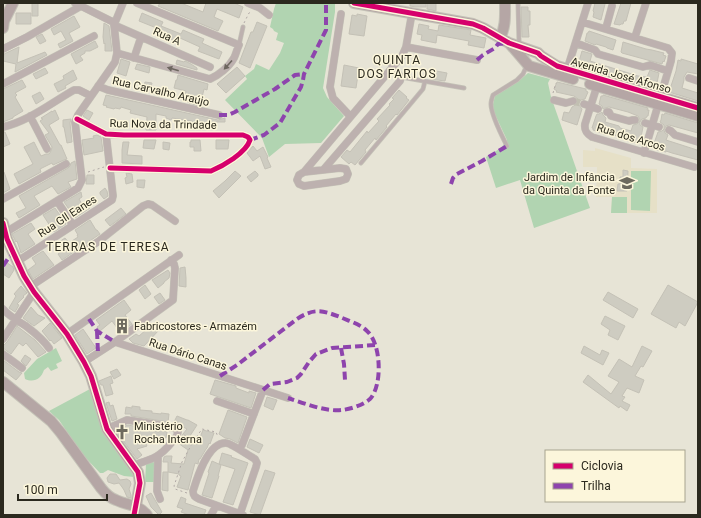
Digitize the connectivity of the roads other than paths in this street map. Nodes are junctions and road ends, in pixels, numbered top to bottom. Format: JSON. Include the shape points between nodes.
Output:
{"nodes":[{"id":1,"x":123,"y":3,"type":"edge"},
{"id":2,"x":136,"y":3,"type":"edge"},
{"id":3,"x":248,"y":3,"type":"edge"},
{"id":4,"x":354,"y":3,"type":"edge"},
{"id":5,"x":505,"y":3,"type":"edge"},
{"id":6,"x":518,"y":3,"type":"edge"},
{"id":7,"x":588,"y":3,"type":"edge"},
{"id":8,"x":646,"y":3,"type":"edge"},
{"id":9,"x":78,"y":4,"type":"edge"},
{"id":10,"x":9,"y":6,"type":"edge"},
{"id":11,"x":612,"y":6,"type":"dead end"},
{"id":12,"x":412,"y":13,"type":"junction"},
{"id":13,"x":341,"y":14,"type":"dead end"},
{"id":14,"x":269,"y":15,"type":"dead end"},
{"id":15,"x":582,"y":22,"type":"junction"},
{"id":16,"x":3,"y":23,"type":"edge"},
{"id":17,"x":115,"y":24,"type":"junction"},
{"id":18,"x":243,"y":27,"type":"road end"},
{"id":19,"x":606,"y":28,"type":"junction"},
{"id":20,"x":94,"y":36,"type":"dead end"},
{"id":21,"x":141,"y":37,"type":"junction"},
{"id":22,"x":635,"y":37,"type":"junction"},
{"id":23,"x":509,"y":41,"type":"junction"},
{"id":24,"x":576,"y":43,"type":"junction"},
{"id":25,"x":239,"y":45,"type":"junction"},
{"id":26,"x":406,"y":47,"type":"junction"},
{"id":27,"x":3,"y":49,"type":"edge"},
{"id":28,"x":116,"y":53,"type":"junction"},
{"id":29,"x":537,"y":54,"type":"junction"},
{"id":30,"x":134,"y":58,"type":"junction"},
{"id":31,"x":477,"y":60,"type":"dead end"},
{"id":32,"x":529,"y":65,"type":"junction"},
{"id":33,"x":210,"y":67,"type":"dead end"},
{"id":34,"x":392,"y":67,"type":"junction"},
{"id":35,"x":668,"y":71,"type":"junction"},
{"id":36,"x":563,"y":74,"type":"junction"},
{"id":37,"x":401,"y":77,"type":"junction"},
{"id":38,"x":689,"y":78,"type":"dead end"},
{"id":39,"x":698,"y":81,"type":"edge"},
{"id":40,"x":425,"y":82,"type":"junction"},
{"id":41,"x":3,"y":84,"type":"edge"},
{"id":42,"x":98,"y":86,"type":"junction"},
{"id":43,"x":597,"y":86,"type":"junction"},
{"id":44,"x":464,"y":88,"type":"dead end"},
{"id":45,"x":91,"y":96,"type":"junction"},
{"id":46,"x":554,"y":100,"type":"road end"},
{"id":47,"x":573,"y":101,"type":"tunnel mouth"},
{"id":48,"x":659,"y":101,"type":"junction"},
{"id":49,"x":698,"y":108,"type":"edge"},
{"id":50,"x":608,"y":112,"type":"dead end"},
{"id":51,"x":220,"y":115,"type":"dead end"},
{"id":52,"x":30,"y":116,"type":"junction"},
{"id":53,"x":350,"y":116,"type":"junction"},
{"id":54,"x":698,"y":116,"type":"edge"},
{"id":55,"x":77,"y":119,"type":"junction"},
{"id":56,"x":635,"y":120,"type":"dead end"},
{"id":57,"x":3,"y":127,"type":"edge"},
{"id":58,"x":669,"y":130,"type":"dead end"},
{"id":59,"x":106,"y":134,"type":"junction"},
{"id":60,"x":698,"y":142,"type":"edge"},
{"id":61,"x":507,"y":146,"type":"dead end"},
{"id":62,"x":47,"y":149,"type":"dead end"},
{"id":63,"x":644,"y":153,"type":"junction"},
{"id":64,"x":361,"y":163,"type":"dead end"},
{"id":65,"x":66,"y":164,"type":"dead end"},
{"id":66,"x":110,"y":167,"type":"junction"},
{"id":67,"x":694,"y":167,"type":"dead end"},
{"id":68,"x":324,"y":169,"type":"junction"},
{"id":69,"x":304,"y":172,"type":"junction"},
{"id":70,"x":3,"y":199,"type":"edge"},
{"id":71,"x":57,"y":201,"type":"junction"},
{"id":72,"x":175,"y":221,"type":"dead end"},
{"id":73,"x":73,"y":225,"type":"junction"},
{"id":74,"x":4,"y":230,"type":"edge"},
{"id":75,"x":179,"y":255,"type":"dead end"},
{"id":76,"x":171,"y":260,"type":"junction"},
{"id":77,"x":18,"y":261,"type":"junction"},
{"id":78,"x":32,"y":289,"type":"junction"},
{"id":79,"x":3,"y":309,"type":"edge"},
{"id":80,"x":16,"y":320,"type":"junction"},
{"id":81,"x":67,"y":334,"type":"junction"},
{"id":82,"x":3,"y":339,"type":"edge"},
{"id":83,"x":115,"y":342,"type":"junction"},
{"id":84,"x":49,"y":348,"type":"dead end"},
{"id":85,"x":3,"y":354,"type":"edge"},
{"id":86,"x":84,"y":362,"type":"junction"},
{"id":87,"x":22,"y":368,"type":"dead end"},
{"id":88,"x":3,"y":382,"type":"edge"},
{"id":89,"x":263,"y":390,"type":"junction"},
{"id":90,"x":288,"y":398,"type":"dead end"},
{"id":91,"x":217,"y":400,"type":"dead end"},
{"id":92,"x":254,"y":414,"type":"junction"},
{"id":93,"x":107,"y":429,"type":"junction"},
{"id":94,"x":242,"y":445,"type":"dead end"},
{"id":95,"x":158,"y":457,"type":"junction"},
{"id":96,"x":134,"y":465,"type":"junction"},
{"id":97,"x":160,"y":499,"type":"dead end"},
{"id":98,"x":216,"y":506,"type":"junction"},
{"id":99,"x":135,"y":511,"type":"edge"},
{"id":100,"x":242,"y":514,"type":"edge"},
{"id":101,"x":147,"y":515,"type":"edge"},
{"id":102,"x":211,"y":515,"type":"edge"}],
"edges":[{"from":1,"to":17,"type":"street"},
{"from":2,"to":25,"type":"street"},
{"from":3,"to":14,"type":"street"},
{"from":4,"to":12,"type":"street","name":"Avenida José Afonso"},
{"from":5,"to":23,"type":"street","via":[[503,31]]},
{"from":6,"to":23,"type":"lane"},
{"from":7,"to":15,"type":"street"},
{"from":8,"to":22,"type":"street"},
{"from":9,"to":17,"type":"street","name":"Rua A"},
{"from":9,"to":27,"type":"street","via":[[27,37]]},
{"from":10,"to":16,"type":"street"},
{"from":11,"to":19,"type":"street"},
{"from":12,"to":23,"type":"street","name":"Avenida José Afonso","via":[[473,24]]},
{"from":12,"to":26,"type":"street"},
{"from":13,"to":53,"type":"street","via":[[330,87],[333,98]]},
{"from":15,"to":19,"type":"street"},
{"from":15,"to":24,"type":"street"},
{"from":17,"to":21,"type":"street","name":"Rua A"},
{"from":17,"to":28,"type":"street"},
{"from":18,"to":25,"type":"lane"},
{"from":19,"to":22,"type":"street"},
{"from":20,"to":41,"type":"street"},
{"from":21,"to":30,"type":"street"},
{"from":21,"to":33,"type":"street","name":"Rua A"},
{"from":22,"to":35,"type":"street","via":[[668,48],[672,53]]},
{"from":23,"to":29,"type":"street","name":"Avenida José Afonso"},
{"from":23,"to":32,"type":"street","name":"Avenida José Afonso"},
{"from":24,"to":35,"type":"street","via":[[595,50],[598,54],[643,67],[650,65]]},
{"from":24,"to":36,"type":"street"},
{"from":25,"to":30,"type":"street","one_way":true,"via":[[234,58],[217,76],[210,79]]},
{"from":26,"to":31,"type":"street"},
{"from":26,"to":34,"type":"street"},
{"from":28,"to":30,"type":"street"},
{"from":28,"to":42,"type":"street","via":[[116,62]]},
{"from":29,"to":32,"type":"street","via":[[540,63],[537,67]]},
{"from":29,"to":36,"type":"street","name":"Avenida José Afonso","via":[[557,66]]},
{"from":32,"to":36,"type":"street","name":"Avenida José Afonso"},
{"from":32,"to":61,"type":"lane","via":[[518,80],[492,95],[492,111]]},
{"from":34,"to":37,"type":"street"},
{"from":34,"to":53,"type":"street"},
{"from":35,"to":48,"type":"street"},
{"from":36,"to":43,"type":"street","name":"Avenida José Afonso"},
{"from":36,"to":48,"type":"street","name":"Avenida José Afonso"},
{"from":37,"to":40,"type":"lane"},
{"from":37,"to":68,"type":"street"},
{"from":38,"to":39,"type":"street"},
{"from":40,"to":44,"type":"lane"},
{"from":40,"to":64,"type":"lane","via":[[423,89]]},
{"from":42,"to":45,"type":"street"},
{"from":42,"to":51,"type":"street","name":"Rua Carvalho Araújo"},
{"from":43,"to":48,"type":"street","name":"Avenida José Afonso"},
{"from":43,"to":63,"type":"street","name":"Rua dos Arcos","via":[[585,128],[587,133],[592,137]]},
{"from":45,"to":52,"type":"street","via":[[74,90]]},
{"from":45,"to":55,"type":"street"},
{"from":46,"to":47,"type":"street","via":[[566,103]]},
{"from":48,"to":49,"type":"street","name":"Avenida José Afonso"},
{"from":48,"to":54,"type":"street","name":"Avenida José Afonso"},
{"from":48,"to":63,"type":"street"},
{"from":50,"to":56,"type":"street","via":[[611,116]]},
{"from":52,"to":57,"type":"street"},
{"from":52,"to":62,"type":"street"},
{"from":53,"to":69,"type":"street"},
{"from":55,"to":59,"type":"street","name":"Rua Nova da Trindade"},
{"from":55,"to":71,"type":"street","via":[[82,180],[78,188]]},
{"from":58,"to":60,"type":"street","via":[[675,135]]},
{"from":59,"to":66,"type":"street","name":"Rua GIl Eanes"},
{"from":59,"to":66,"type":"street","name":"Rua Nova da Trindade","via":[[243,135],[250,140],[245,149],[222,167],[211,171]]},
{"from":63,"to":67,"type":"street","name":"Rua dos Arcos"},
{"from":65,"to":70,"type":"street"},
{"from":66,"to":73,"type":"street","name":"Rua GIl Eanes","via":[[112,200]]},
{"from":68,"to":69,"type":"street"},
{"from":68,"to":69,"type":"street","via":[[346,169],[348,174],[346,179],[340,181],[304,186],[297,180]]},
{"from":71,"to":73,"type":"street"},
{"from":71,"to":74,"type":"street"},
{"from":72,"to":78,"type":"street","via":[[148,204]]},
{"from":73,"to":77,"type":"street","name":"Rua GIl Eanes"},
{"from":74,"to":77,"type":"street"},
{"from":75,"to":76,"type":"street"},
{"from":76,"to":81,"type":"street"},
{"from":76,"to":83,"type":"street","via":[[175,268],[173,300]]},
{"from":77,"to":78,"type":"street"},
{"from":78,"to":80,"type":"street"},
{"from":78,"to":81,"type":"street"},
{"from":79,"to":80,"type":"street"},
{"from":80,"to":82,"type":"street"},
{"from":80,"to":84,"type":"street","via":[[44,340]]},
{"from":81,"to":86,"type":"street"},
{"from":83,"to":86,"type":"street"},
{"from":83,"to":89,"type":"street","name":"Rua Dário Canas"},
{"from":85,"to":87,"type":"street"},
{"from":86,"to":93,"type":"street","via":[[91,376]]},
{"from":88,"to":99,"type":"street","via":[[51,421],[108,495]]},
{"from":89,"to":90,"type":"street","name":"Rua Dário Canas"},
{"from":89,"to":92,"type":"street"},
{"from":91,"to":92,"type":"street"},
{"from":92,"to":94,"type":"street"},
{"from":93,"to":95,"type":"street","via":[[127,420],[174,428],[178,433]]},
{"from":93,"to":96,"type":"street"},
{"from":95,"to":96,"type":"street"},
{"from":95,"to":97,"type":"street","via":[[157,491]]},
{"from":96,"to":99,"type":"street","via":[[140,483]]},
{"from":98,"to":100,"type":"street"},
{"from":98,"to":100,"type":"street","via":[[195,497],[193,492],[200,470],[215,446],[228,443],[255,459],[257,463]]},
{"from":98,"to":102,"type":"street"},
{"from":99,"to":101,"type":"street","via":[[143,510]]}]}
